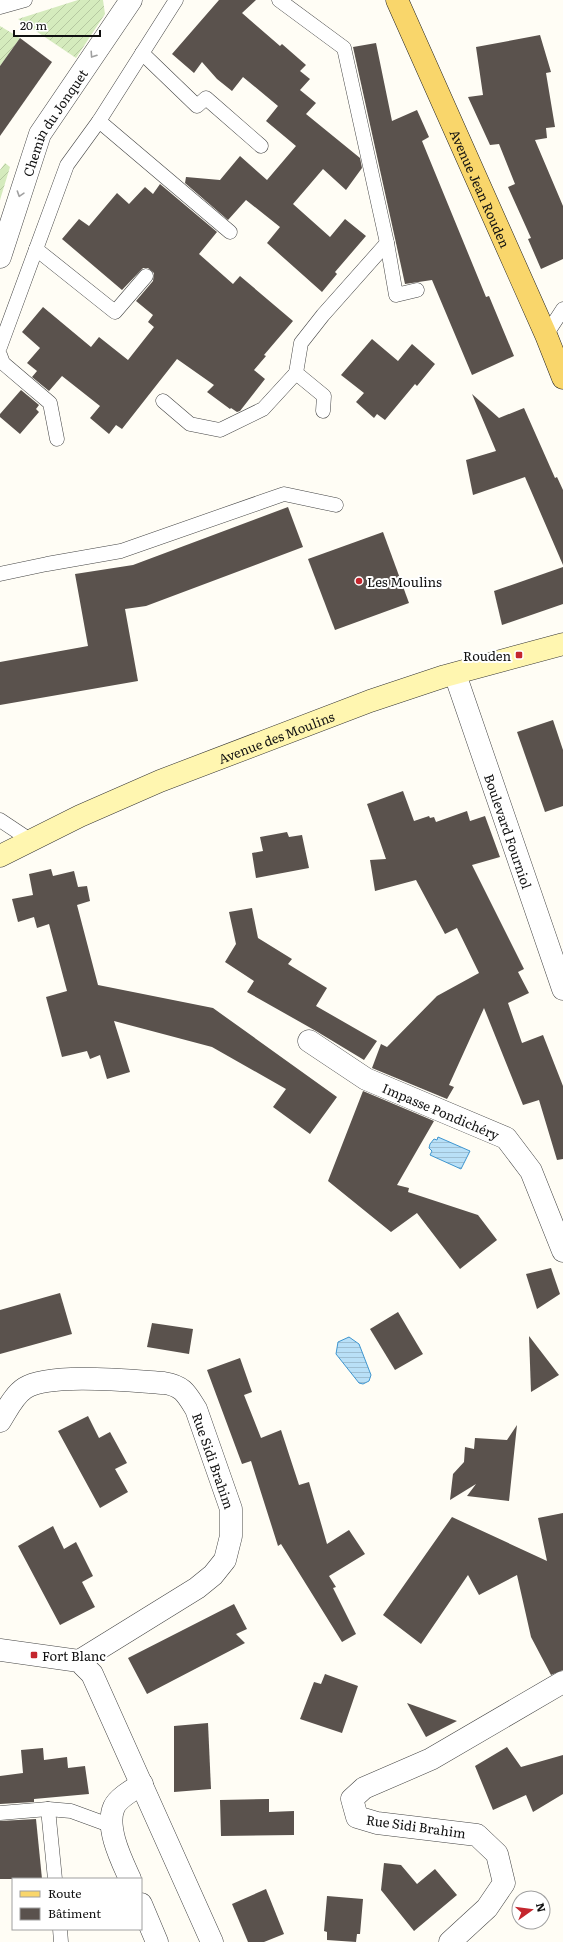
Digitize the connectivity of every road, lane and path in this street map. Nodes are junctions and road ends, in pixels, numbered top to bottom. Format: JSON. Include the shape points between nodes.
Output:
{"nodes":[{"id":1,"x":25,"y":0,"type":"edge"},
{"id":2,"x":131,"y":0,"type":"edge"},
{"id":3,"x":176,"y":0,"type":"edge"},
{"id":4,"x":279,"y":0,"type":"edge"},
{"id":5,"x":397,"y":0,"type":"edge"},
{"id":6,"x":0,"y":7,"type":"edge"},
{"id":7,"x":142,"y":53,"type":"junction"},
{"id":8,"x":99,"y":121,"type":"junction"},
{"id":9,"x":261,"y":146,"type":"dead end"},
{"id":10,"x":230,"y":232,"type":"dead end"},
{"id":11,"x":387,"y":243,"type":"junction"},
{"id":12,"x":36,"y":249,"type":"junction"},
{"id":13,"x":0,"y":257,"type":"edge"},
{"id":14,"x":146,"y":276,"type":"dead end"},
{"id":15,"x":417,"y":290,"type":"dead end"},
{"id":16,"x":563,"y":309,"type":"edge"},
{"id":17,"x":546,"y":335,"type":"junction"},
{"id":18,"x":0,"y":347,"type":"edge"},
{"id":19,"x":0,"y":356,"type":"edge"},
{"id":20,"x":296,"y":373,"type":"junction"},
{"id":21,"x":563,"y":378,"type":"edge"},
{"id":22,"x":163,"y":400,"type":"dead end"},
{"id":23,"x":323,"y":410,"type":"dead end"},
{"id":24,"x":57,"y":439,"type":"dead end"},
{"id":25,"x":336,"y":505,"type":"dead end"},
{"id":26,"x":0,"y":574,"type":"edge"},
{"id":27,"x":563,"y":644,"type":"edge"},
{"id":28,"x":455,"y":674,"type":"junction"},
{"id":29,"x":0,"y":820,"type":"edge"},
{"id":30,"x":30,"y":840,"type":"junction"},
{"id":31,"x":0,"y":856,"type":"edge"},
{"id":32,"x":563,"y":989,"type":"edge"},
{"id":33,"x":309,"y":1041,"type":"dead end"},
{"id":34,"x":563,"y":1251,"type":"edge"},
{"id":35,"x":0,"y":1421,"type":"edge"},
{"id":36,"x":0,"y":1650,"type":"edge"},
{"id":37,"x":79,"y":1661,"type":"junction"},
{"id":38,"x":563,"y":1682,"type":"edge"},
{"id":39,"x":142,"y":1784,"type":"junction"},
{"id":40,"x":48,"y":1809,"type":"junction"},
{"id":41,"x":0,"y":1813,"type":"edge"},
{"id":42,"x":112,"y":1826,"type":"junction"},
{"id":43,"x":55,"y":1878,"type":"edge"},
{"id":44,"x":130,"y":1878,"type":"edge"},
{"id":45,"x":142,"y":1906,"type":"edge"},
{"id":46,"x":60,"y":1930,"type":"edge"},
{"id":47,"x":61,"y":1942,"type":"edge"},
{"id":48,"x":157,"y":1942,"type":"edge"},
{"id":49,"x":212,"y":1942,"type":"edge"},
{"id":50,"x":450,"y":1942,"type":"edge"}],
"edges":[{"from":1,"to":6,"type":"lane"},
{"from":2,"to":13,"type":"street","name":"Chemin du Jonquet","one_way":true,"via":[[40,134]]},
{"from":3,"to":7,"type":"lane"},
{"from":4,"to":11,"type":"lane","via":[[344,48]]},
{"from":5,"to":17,"type":"main road","name":"Avenue Jean Rouden"},
{"from":7,"to":8,"type":"lane"},
{"from":7,"to":9,"type":"lane","via":[[197,106],[206,98]]},
{"from":8,"to":10,"type":"lane"},
{"from":8,"to":12,"type":"lane","via":[[67,165]]},
{"from":11,"to":15,"type":"lane","via":[[396,295]]},
{"from":11,"to":20,"type":"lane","via":[[300,343]]},
{"from":12,"to":14,"type":"lane","via":[[115,312]]},
{"from":12,"to":18,"type":"lane"},
{"from":16,"to":17,"type":"lane"},
{"from":17,"to":21,"type":"main road","name":"Avenue Jean Rouden"},
{"from":19,"to":24,"type":"lane","via":[[3,363],[50,403]]},
{"from":20,"to":22,"type":"lane","via":[[263,409],[220,430],[190,424]]},
{"from":20,"to":23,"type":"lane","via":[[324,396]]},
{"from":25,"to":26,"type":"lane","via":[[284,494],[121,551]]},
{"from":27,"to":28,"type":"main road","name":"Avenue des Moulins"},
{"from":28,"to":30,"type":"main road","name":"Avenue des Moulins","via":[[370,701],[160,781]]},
{"from":28,"to":32,"type":"street","name":"Boulevard Fourniol"},
{"from":29,"to":30,"type":"lane"},
{"from":30,"to":31,"type":"main road","name":"Avenue des Moulins"},
{"from":33,"to":34,"type":"street","name":"Impasse Pondichéry","via":[[366,1079],[506,1138],[531,1172]]},
{"from":35,"to":37,"type":"street","name":"Rue Sidi Brahim","via":[[12,1400],[24,1388],[38,1381],[62,1379],[177,1385],[196,1408],[231,1509],[231,1536],[225,1560],[213,1575],[197,1588]]},
{"from":36,"to":37,"type":"street"},
{"from":37,"to":39,"type":"street","via":[[92,1674]]},
{"from":38,"to":50,"type":"street","name":"Rue Sidi Brahim","via":[[431,1759],[364,1788],[352,1799],[357,1817],[377,1823],[477,1835],[498,1854],[504,1883],[487,1908]]},
{"from":39,"to":42,"type":"street","via":[[129,1792],[114,1807]]},
{"from":39,"to":49,"type":"street"},
{"from":40,"to":41,"type":"lane"},
{"from":40,"to":42,"type":"lane","via":[[71,1811]]},
{"from":40,"to":43,"type":"lane"},
{"from":42,"to":44,"type":"street","via":[[118,1850]]},
{"from":45,"to":48,"type":"street"},
{"from":46,"to":47,"type":"lane"}]}
